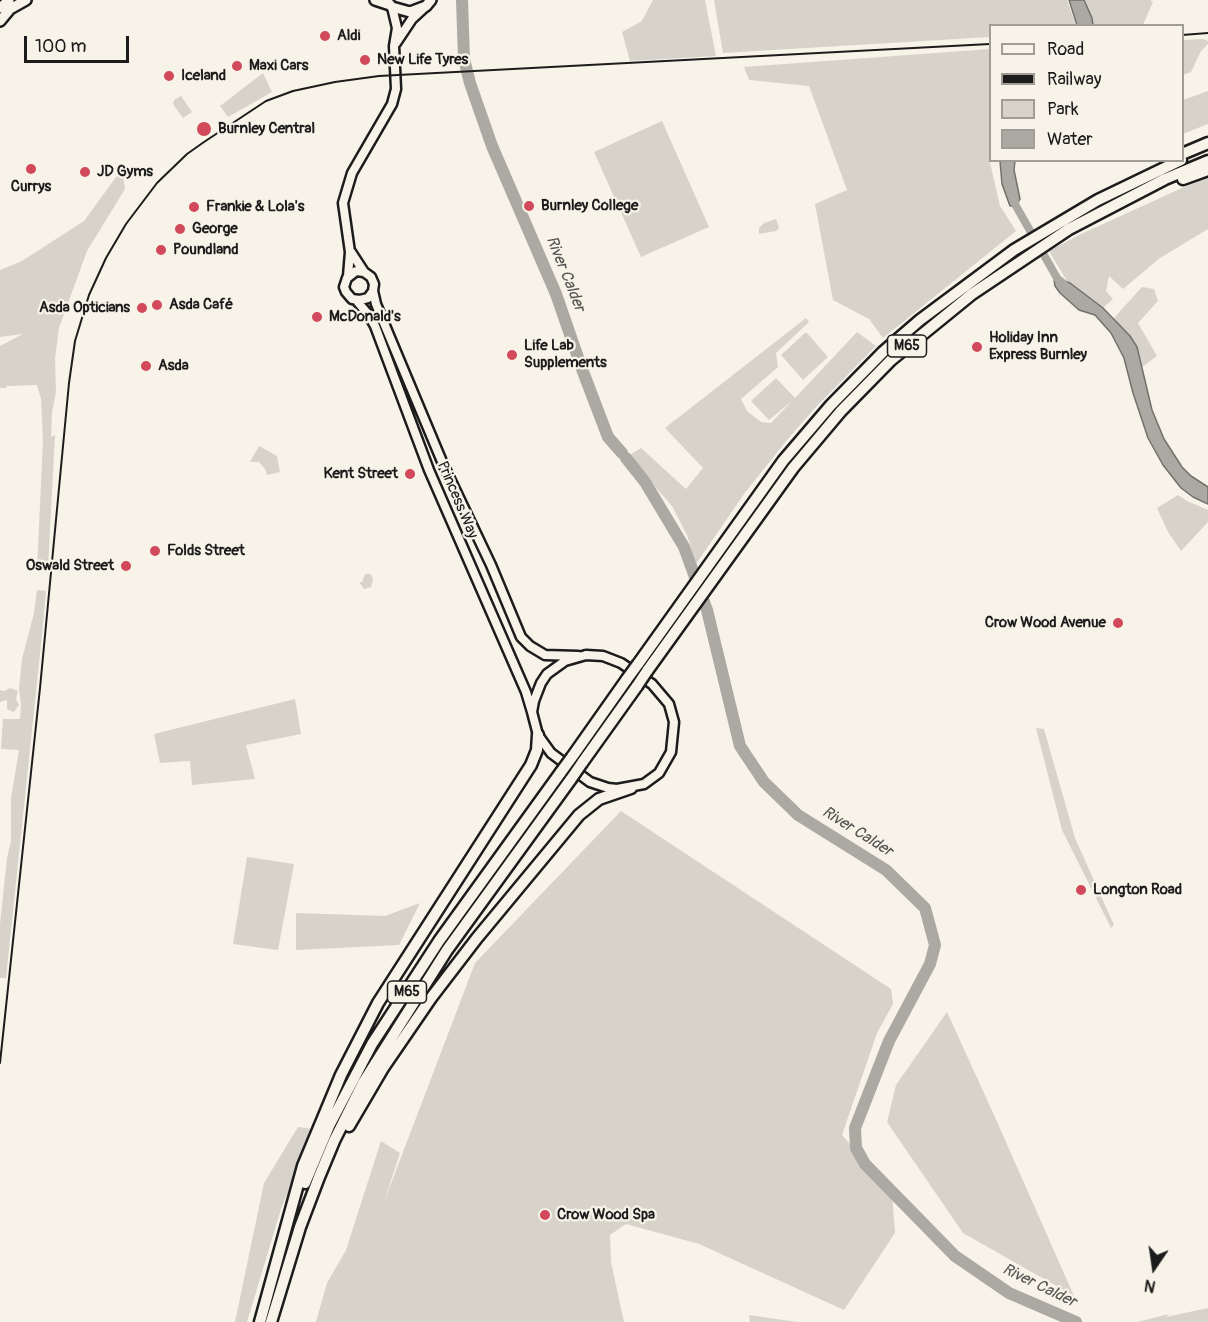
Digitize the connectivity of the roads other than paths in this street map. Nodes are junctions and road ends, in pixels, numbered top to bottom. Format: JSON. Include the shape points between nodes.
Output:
{"nodes":[{"id":1,"x":9,"y":0,"type":"edge"},
{"id":2,"x":26,"y":0,"type":"edge"},
{"id":3,"x":375,"y":0,"type":"edge"},
{"id":4,"x":428,"y":3,"type":"edge"},
{"id":5,"x":389,"y":4,"type":"edge"},
{"id":6,"x":0,"y":8,"type":"edge"},
{"id":7,"x":0,"y":21,"type":"edge"},
{"id":8,"x":394,"y":46,"type":"junction"},
{"id":9,"x":1208,"y":143,"type":"edge"},
{"id":10,"x":1208,"y":149,"type":"edge"},
{"id":11,"x":1184,"y":152,"type":"edge"},
{"id":12,"x":1184,"y":159,"type":"edge"},
{"id":13,"x":1208,"y":161,"type":"edge"},
{"id":14,"x":1162,"y":162,"type":"edge"},
{"id":15,"x":1177,"y":162,"type":"edge"},
{"id":16,"x":1208,"y":170,"type":"edge"},
{"id":17,"x":1146,"y":189,"type":"junction"},
{"id":18,"x":1117,"y":190,"type":"junction"},
{"id":19,"x":351,"y":252,"type":"junction"},
{"id":20,"x":364,"y":272,"type":"junction"},
{"id":21,"x":348,"y":276,"type":"junction"},
{"id":22,"x":373,"y":291,"type":"junction"},
{"id":23,"x":356,"y":300,"type":"junction"},
{"id":24,"x":578,"y":656,"type":"junction"},
{"id":25,"x":643,"y":667,"type":"junction"},
{"id":26,"x":532,"y":712,"type":"junction"},
{"id":27,"x":538,"y":735,"type":"junction"},
{"id":28,"x":577,"y":760,"type":"junction"},
{"id":29,"x":631,"y":788,"type":"junction"},
{"id":30,"x":300,"y":1227,"type":"junction"},
{"id":31,"x":286,"y":1231,"type":"junction"},
{"id":32,"x":260,"y":1322,"type":"edge"},
{"id":33,"x":271,"y":1322,"type":"edge"}],
"edges":[{"from":1,"to":6,"type":"main road"},
{"from":2,"to":7,"type":"main road","via":[[10,9]]},
{"from":3,"to":5,"type":"main road"},
{"from":4,"to":5,"type":"main road","via":[[410,12]]},
{"from":4,"to":8,"type":"main road"},
{"from":5,"to":8,"type":"main road","via":[[397,28]]},
{"from":8,"to":19,"type":"main road","via":[[396,89],[392,104],[355,167],[344,195],[343,215]]},
{"from":9,"to":11,"type":"highway"},
{"from":10,"to":12,"type":"highway","number":"M65"},
{"from":13,"to":17,"type":"highway","number":"M65"},
{"from":14,"to":18,"type":"highway"},
{"from":15,"to":18,"type":"highway","number":"M65"},
{"from":16,"to":17,"type":"highway"},
{"from":17,"to":25,"type":"highway","number":"M65","via":[[1018,261],[891,360],[793,468],[679,627]]},
{"from":18,"to":25,"type":"highway","number":"M65","via":[[1014,250],[883,352],[783,461],[674,614]]},
{"from":19,"to":20,"type":"main road"},
{"from":19,"to":21,"type":"main road"},
{"from":20,"to":21,"type":"main road"},
{"from":20,"to":22,"type":"main road","via":[[373,280]]},
{"from":21,"to":23,"type":"main road","via":[[346,292]]},
{"from":22,"to":23,"type":"main road","via":[[368,298]]},
{"from":22,"to":24,"type":"main road","name":"Princess Way","via":[[443,464],[521,637],[545,655]]},
{"from":23,"to":26,"type":"main road","name":"Princess Way","via":[[375,326],[429,470]]},
{"from":24,"to":26,"type":"main road","via":[[547,674],[536,692]]},
{"from":24,"to":29,"type":"main road","via":[[603,656],[621,663],[658,690],[669,704],[675,733],[668,760],[654,777]]},
{"from":25,"to":28,"type":"highway","number":"M65","bridge":true},
{"from":26,"to":27,"type":"main road"},
{"from":27,"to":29,"type":"main road","via":[[550,753],[590,782],[608,788]]},
{"from":27,"to":31,"type":"highway","via":[[531,765],[357,1042],[303,1166]]},
{"from":28,"to":30,"type":"highway","number":"M65","bridge":true,"via":[[571,779],[447,950],[363,1083]]},
{"from":28,"to":31,"type":"highway","number":"M65","bridge":true,"via":[[561,772],[372,1044],[328,1126]]},
{"from":29,"to":30,"type":"highway","via":[[599,799],[579,815],[431,998],[337,1146]]},
{"from":30,"to":33,"type":"highway","number":"M65"},
{"from":31,"to":32,"type":"highway","number":"M65"}]}
